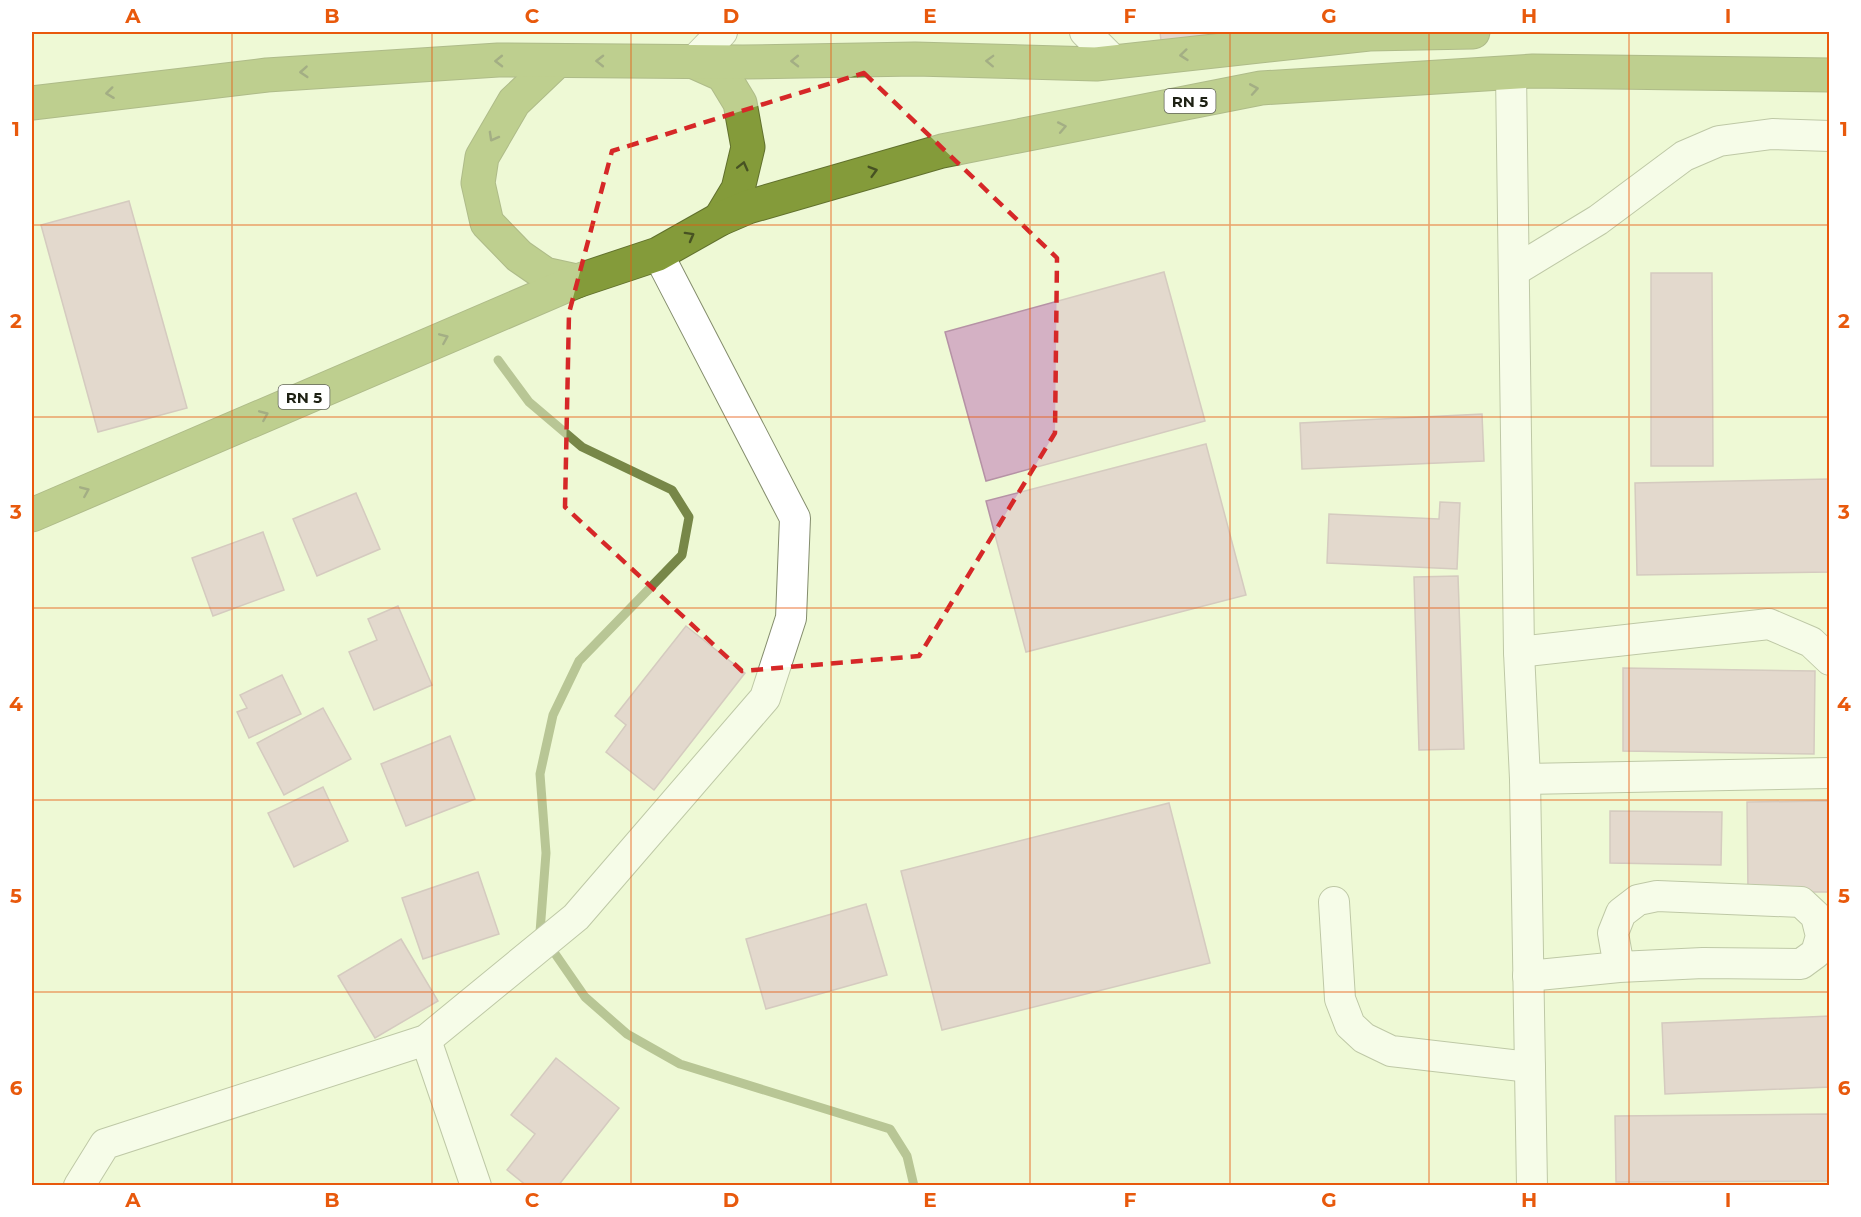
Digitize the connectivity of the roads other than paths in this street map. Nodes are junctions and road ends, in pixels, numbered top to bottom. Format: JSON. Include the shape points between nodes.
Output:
{"nodes":[{"id":1,"x":722,"y":32,"type":"edge"},
{"id":2,"x":1085,"y":32,"type":"edge"},
{"id":3,"x":1473,"y":32,"type":"edge"},
{"id":4,"x":1370,"y":33,"type":"edge"},
{"id":5,"x":557,"y":61,"type":"junction"},
{"id":6,"x":693,"y":62,"type":"junction"},
{"id":7,"x":1115,"y":62,"type":"junction"},
{"id":8,"x":1511,"y":73,"type":"junction"},
{"id":9,"x":1830,"y":75,"type":"edge"},
{"id":10,"x":32,"y":104,"type":"edge"},
{"id":11,"x":1830,"y":136,"type":"edge"},
{"id":12,"x":720,"y":219,"type":"junction"},
{"id":13,"x":658,"y":254,"type":"junction"},
{"id":14,"x":1514,"y":271,"type":"junction"},
{"id":15,"x":577,"y":280,"type":"junction"},
{"id":16,"x":32,"y":515,"type":"edge"},
{"id":17,"x":1519,"y":652,"type":"junction"},
{"id":18,"x":1830,"y":660,"type":"edge"},
{"id":19,"x":1830,"y":773,"type":"edge"},
{"id":20,"x":1525,"y":779,"type":"junction"},
{"id":21,"x":1334,"y":902,"type":"dead end"},
{"id":22,"x":1618,"y":967,"type":"junction"},
{"id":23,"x":1528,"y":976,"type":"junction"},
{"id":24,"x":426,"y":1040,"type":"junction"},
{"id":25,"x":1530,"y":1067,"type":"junction"},
{"id":26,"x":79,"y":1185,"type":"edge"},
{"id":27,"x":476,"y":1185,"type":"edge"},
{"id":28,"x":1532,"y":1185,"type":"edge"}],
"edges":[{"from":1,"to":6,"type":"street"},
{"from":2,"to":7,"type":"street"},
{"from":3,"to":4,"type":"highway"},
{"from":4,"to":7,"type":"highway","one_way":true},
{"from":6,"to":5,"type":"highway","one_way":true},
{"from":5,"to":10,"type":"highway","one_way":true,"via":[[498,60],[267,75]]},
{"from":5,"to":15,"type":"highway","one_way":true,"via":[[514,102],[482,157],[478,183],[487,223],[519,256],[546,274]]},
{"from":7,"to":6,"type":"highway","one_way":true},
{"from":12,"to":6,"type":"highway","one_way":true,"via":[[738,189],[748,147],[740,103],[723,75]]},
{"from":8,"to":9,"type":"highway","number":"RN 5"},
{"from":12,"to":8,"type":"highway","number":"RN 5","one_way":true,"via":[[748,207],[942,151],[1261,87]]},
{"from":8,"to":14,"type":"street"},
{"from":11,"to":14,"type":"street","via":[[1773,134],[1719,141],[1684,156],[1598,220]]},
{"from":13,"to":12,"type":"highway","number":"RN 5","one_way":true},
{"from":13,"to":15,"type":"highway","number":"RN 5"},
{"from":13,"to":24,"type":"street","via":[[795,518],[791,618],[765,699],[576,917]]},
{"from":14,"to":17,"type":"street"},
{"from":16,"to":15,"type":"highway","number":"RN 5","one_way":true},
{"from":17,"to":18,"type":"street","via":[[1769,624],[1811,642]]},
{"from":17,"to":20,"type":"street"},
{"from":19,"to":20,"type":"street"},
{"from":20,"to":23,"type":"street"},
{"from":21,"to":25,"type":"street","via":[[1340,999],[1350,1025],[1364,1038],[1391,1051]]},
{"from":22,"to":22,"type":"street","via":[[1801,964],[1816,953],[1821,936],[1816,916],[1801,902],[1658,896],[1638,900],[1621,913],[1613,933]]},
{"from":22,"to":23,"type":"street"},
{"from":23,"to":25,"type":"street"},
{"from":24,"to":26,"type":"street","via":[[105,1144]]},
{"from":24,"to":27,"type":"street"},
{"from":25,"to":28,"type":"street"}]}
